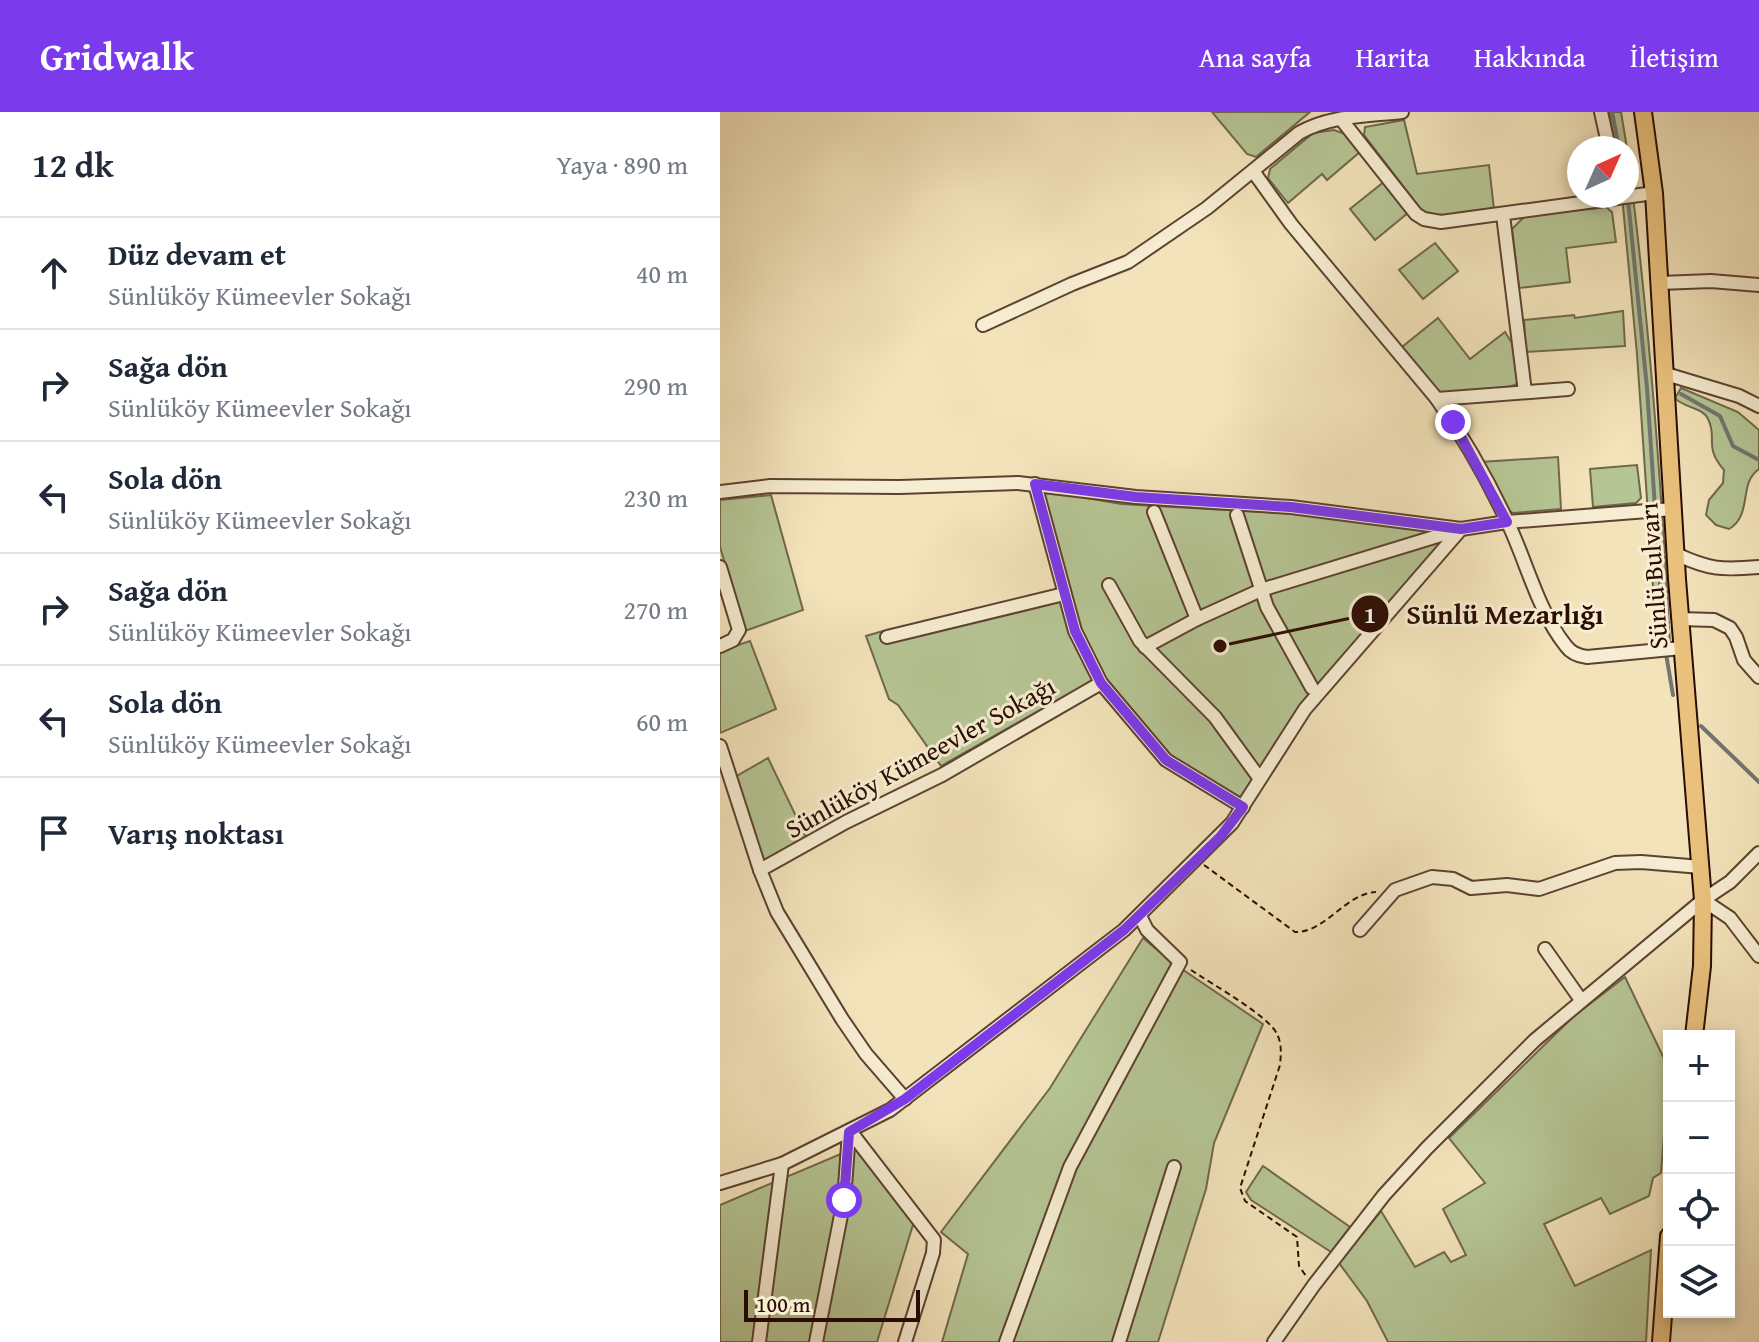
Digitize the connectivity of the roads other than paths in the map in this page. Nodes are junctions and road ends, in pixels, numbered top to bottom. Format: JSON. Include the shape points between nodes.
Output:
{"nodes":[{"id":1,"x":1402,"y":112,"type":"edge"},
{"id":2,"x":1601,"y":112,"type":"edge"},
{"id":3,"x":1643,"y":112,"type":"edge"},
{"id":4,"x":1333,"y":117,"type":"edge"},
{"id":5,"x":1606,"y":136,"type":"edge"},
{"id":6,"x":1253,"y":171,"type":"junction"},
{"id":7,"x":1654,"y":193,"type":"junction"},
{"id":8,"x":1639,"y":195,"type":"edge"},
{"id":9,"x":1567,"y":205,"type":"edge"},
{"id":10,"x":1503,"y":215,"type":"junction"},
{"id":11,"x":1660,"y":283,"type":"junction"},
{"id":12,"x":1759,"y":285,"type":"edge"},
{"id":13,"x":983,"y":325,"type":"dead end"},
{"id":14,"x":1666,"y":374,"type":"junction"},
{"id":15,"x":1568,"y":389,"type":"dead end"},
{"id":16,"x":1525,"y":392,"type":"junction"},
{"id":17,"x":1437,"y":399,"type":"junction"},
{"id":18,"x":1756,"y":401,"type":"edge"},
{"id":19,"x":1035,"y":484,"type":"junction"},
{"id":20,"x":720,"y":492,"type":"edge"},
{"id":21,"x":1673,"y":509,"type":"junction"},
{"id":22,"x":1154,"y":512,"type":"dead end"},
{"id":23,"x":1237,"y":515,"type":"dead end"},
{"id":24,"x":1507,"y":522,"type":"junction"},
{"id":25,"x":1461,"y":529,"type":"junction"},
{"id":26,"x":1676,"y":554,"type":"junction"},
{"id":27,"x":720,"y":567,"type":"edge"},
{"id":28,"x":1759,"y":567,"type":"edge"},
{"id":29,"x":1109,"y":585,"type":"dead end"},
{"id":30,"x":1261,"y":590,"type":"junction"},
{"id":31,"x":1064,"y":594,"type":"junction"},
{"id":32,"x":1197,"y":619,"type":"junction"},
{"id":33,"x":1680,"y":619,"type":"junction"},
{"id":34,"x":887,"y":637,"type":"dead end"},
{"id":35,"x":720,"y":646,"type":"edge"},
{"id":36,"x":1145,"y":647,"type":"junction"},
{"id":37,"x":1682,"y":648,"type":"junction"},
{"id":38,"x":1759,"y":677,"type":"edge"},
{"id":39,"x":1101,"y":683,"type":"junction"},
{"id":40,"x":1312,"y":688,"type":"dead end"},
{"id":41,"x":720,"y":746,"type":"edge"},
{"id":42,"x":1260,"y":779,"type":"junction"},
{"id":43,"x":1243,"y":807,"type":"junction"},
{"id":44,"x":1759,"y":853,"type":"edge"},
{"id":45,"x":1701,"y":867,"type":"junction"},
{"id":46,"x":760,"y":870,"type":"junction"},
{"id":47,"x":1703,"y":900,"type":"junction"},
{"id":48,"x":1140,"y":916,"type":"junction"},
{"id":49,"x":1360,"y":930,"type":"dead end"},
{"id":50,"x":1545,"y":949,"type":"dead end"},
{"id":51,"x":1759,"y":956,"type":"edge"},
{"id":52,"x":1581,"y":1000,"type":"junction"},
{"id":53,"x":1695,"y":1030,"type":"edge"},
{"id":54,"x":905,"y":1099,"type":"junction"},
{"id":55,"x":850,"y":1131,"type":"junction"},
{"id":56,"x":782,"y":1164,"type":"junction"},
{"id":57,"x":1174,"y":1167,"type":"dead end"},
{"id":58,"x":720,"y":1183,"type":"edge"},
{"id":59,"x":1668,"y":1246,"type":"edge"},
{"id":60,"x":759,"y":1342,"type":"edge"},
{"id":61,"x":816,"y":1342,"type":"edge"},
{"id":62,"x":905,"y":1342,"type":"edge"},
{"id":63,"x":1006,"y":1342,"type":"edge"},
{"id":64,"x":1119,"y":1342,"type":"edge"},
{"id":65,"x":1274,"y":1342,"type":"edge"},
{"id":66,"x":1661,"y":1342,"type":"edge"}],
"edges":[{"from":1,"to":4,"type":"street"},
{"from":2,"to":5,"type":"street"},
{"from":3,"to":7,"type":"main road","name":"Sünlü Bulvarı"},
{"from":4,"to":6,"type":"street","via":[[1299,133]]},
{"from":4,"to":10,"type":"street","via":[[1424,219]]},
{"from":6,"to":13,"type":"street","via":[[1128,262]]},
{"from":6,"to":17,"type":"street"},
{"from":7,"to":8,"type":"street"},
{"from":7,"to":11,"type":"main road","name":"Sünlü Bulvarı"},
{"from":9,"to":10,"type":"street"},
{"from":10,"to":16,"type":"street"},
{"from":11,"to":12,"type":"street"},
{"from":11,"to":14,"type":"main road","name":"Sünlü Bulvarı"},
{"from":14,"to":18,"type":"street"},
{"from":14,"to":21,"type":"main road","name":"Sünlü Bulvarı"},
{"from":15,"to":16,"type":"street"},
{"from":16,"to":17,"type":"street"},
{"from":17,"to":24,"type":"street"},
{"from":19,"to":20,"type":"street","via":[[770,486]]},
{"from":19,"to":25,"type":"street","via":[[1291,507]]},
{"from":19,"to":31,"type":"street"},
{"from":21,"to":24,"type":"street"},
{"from":21,"to":26,"type":"main road","name":"Sünlü Bulvarı"},
{"from":22,"to":32,"type":"street"},
{"from":23,"to":30,"type":"street"},
{"from":24,"to":25,"type":"street"},
{"from":24,"to":37,"type":"street","via":[[1548,616],[1572,653],[1598,657]]},
{"from":25,"to":30,"type":"street"},
{"from":25,"to":42,"type":"street","via":[[1305,709]]},
{"from":26,"to":28,"type":"street","via":[[1725,570]]},
{"from":26,"to":33,"type":"main road","name":"Sünlü Bulvarı"},
{"from":27,"to":35,"type":"street","via":[[739,630]]},
{"from":29,"to":36,"type":"street"},
{"from":30,"to":32,"type":"street"},
{"from":30,"to":40,"type":"street"},
{"from":31,"to":34,"type":"street"},
{"from":31,"to":39,"type":"street"},
{"from":32,"to":36,"type":"street"},
{"from":33,"to":37,"type":"main road","name":"Sünlü Bulvarı"},
{"from":33,"to":38,"type":"street","via":[[1714,620],[1730,628],[1744,660]]},
{"from":36,"to":42,"type":"street","via":[[1215,717]]},
{"from":37,"to":45,"type":"main road","name":"Sünlü Bulvarı"},
{"from":39,"to":43,"type":"street","via":[[1166,760]]},
{"from":39,"to":46,"type":"street","name":"Sünlüköy Kümeevler Sokağı","via":[[942,775]]},
{"from":41,"to":46,"type":"street","name":"Sünlüköy Kümeevler Sokağı"},
{"from":42,"to":43,"type":"street"},
{"from":43,"to":48,"type":"street"},
{"from":44,"to":47,"type":"street"},
{"from":45,"to":47,"type":"main road","name":"Sünlü Bulvarı"},
{"from":45,"to":49,"type":"street","via":[[1615,863],[1539,889],[1471,888],[1432,877],[1388,896]]},
{"from":46,"to":54,"type":"street","name":"Sünlüköy Kümeevler Sokağı","via":[[777,912],[842,1019]]},
{"from":47,"to":51,"type":"street","via":[[1730,918]]},
{"from":47,"to":52,"type":"street"},
{"from":47,"to":53,"type":"main road","name":"Sünlü Bulvarı"},
{"from":48,"to":54,"type":"street"},
{"from":48,"to":63,"type":"street","via":[[1180,962],[1070,1167]]},
{"from":50,"to":52,"type":"street"},
{"from":52,"to":65,"type":"street","via":[[1384,1195]]},
{"from":54,"to":55,"type":"street"},
{"from":55,"to":56,"type":"street"},
{"from":55,"to":61,"type":"street","via":[[844,1200]]},
{"from":55,"to":62,"type":"street","via":[[934,1240]]},
{"from":56,"to":58,"type":"street"},
{"from":56,"to":60,"type":"street"},
{"from":57,"to":64,"type":"street"},
{"from":59,"to":66,"type":"main road"}]}
